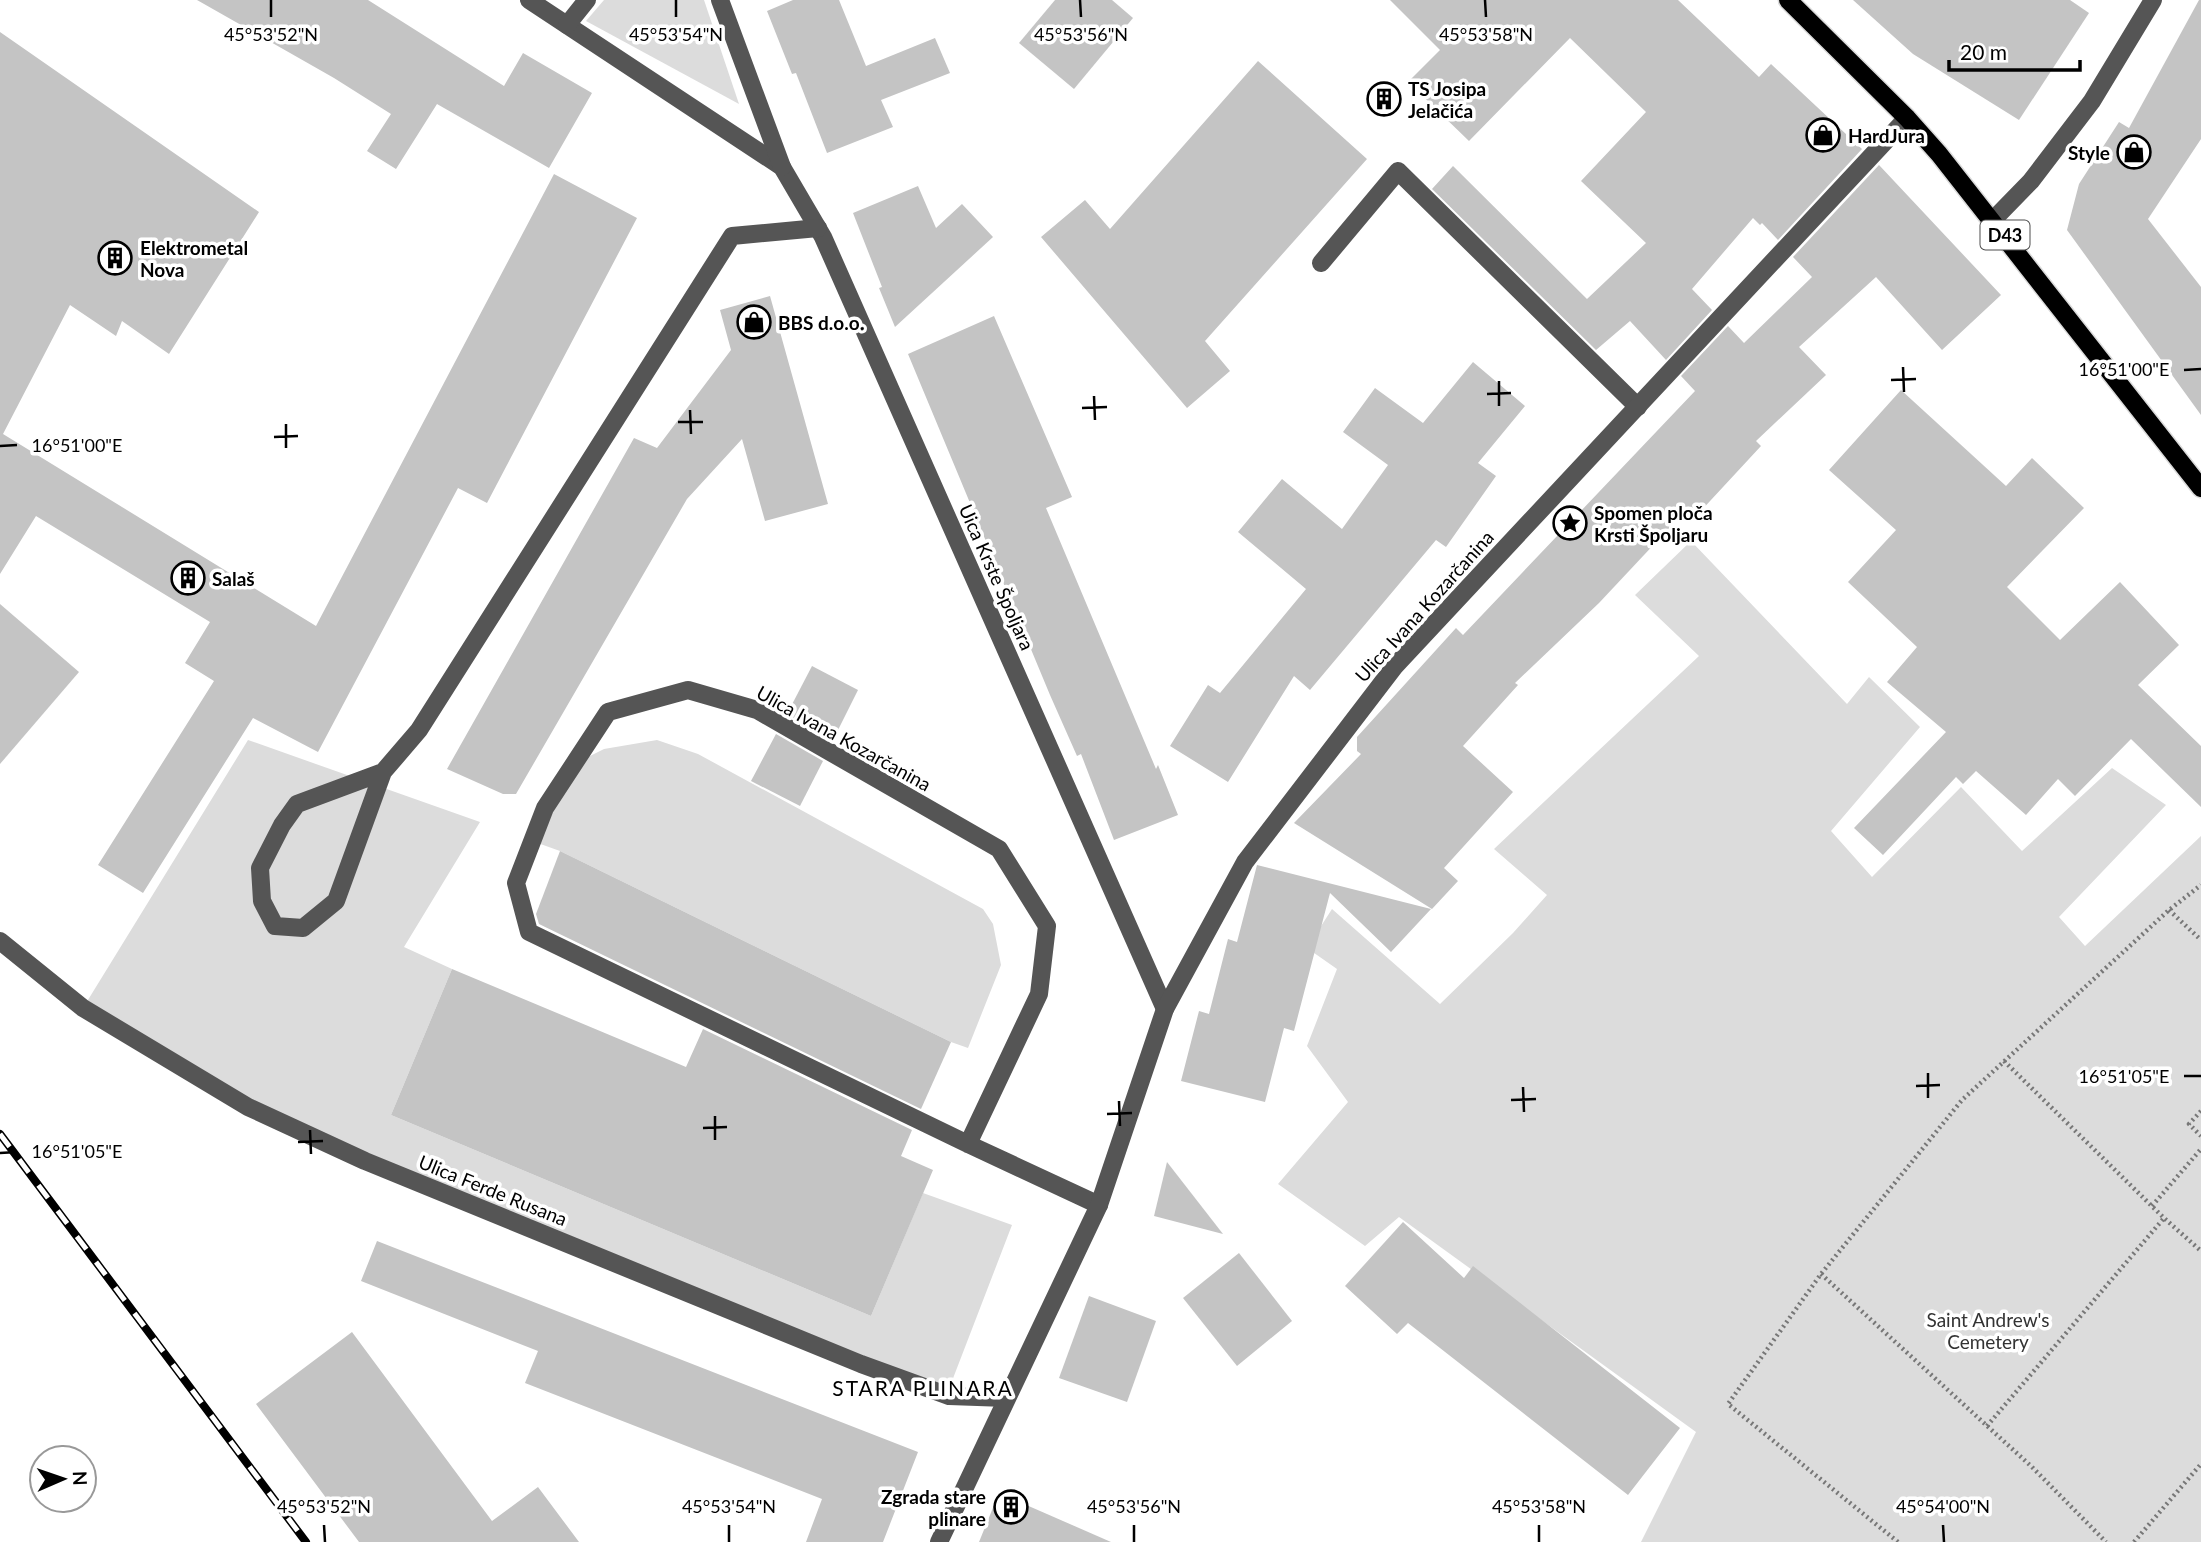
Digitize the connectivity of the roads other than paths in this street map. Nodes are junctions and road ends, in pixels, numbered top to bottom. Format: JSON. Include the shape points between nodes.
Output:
{"nodes":[{"id":1,"x":529,"y":0,"type":"edge"},
{"id":2,"x":587,"y":0,"type":"edge"},
{"id":3,"x":720,"y":0,"type":"edge"},
{"id":4,"x":1788,"y":0,"type":"edge"},
{"id":5,"x":2153,"y":0,"type":"edge"},
{"id":6,"x":567,"y":25,"type":"junction"},
{"id":7,"x":1907,"y":118,"type":"junction"},
{"id":8,"x":782,"y":167,"type":"junction"},
{"id":9,"x":1993,"y":220,"type":"junction"},
{"id":10,"x":818,"y":228,"type":"junction"},
{"id":11,"x":1321,"y":263,"type":"dead end"},
{"id":12,"x":1638,"y":407,"type":"junction"},
{"id":13,"x":2201,"y":488,"type":"edge"},
{"id":14,"x":383,"y":772,"type":"junction"},
{"id":15,"x":0,"y":941,"type":"edge"},
{"id":16,"x":1165,"y":1009,"type":"junction"},
{"id":17,"x":968,"y":1144,"type":"junction"},
{"id":18,"x":1099,"y":1205,"type":"junction"},
{"id":19,"x":1006,"y":1398,"type":"junction"},
{"id":20,"x":939,"y":1542,"type":"edge"}],
"edges":[{"from":1,"to":6,"type":"street","name":"Uica Krste Špoljara"},
{"from":2,"to":6,"type":"street"},
{"from":3,"to":8,"type":"street","name":"Uica Krste Špoljara"},
{"from":4,"to":7,"type":"main road","number":"D43"},
{"from":5,"to":9,"type":"street","via":[[2092,101],[2031,181]]},
{"from":6,"to":8,"type":"street","name":"Uica Krste Špoljara"},
{"from":7,"to":9,"type":"main road","number":"D43"},
{"from":7,"to":12,"type":"street","name":"Ulica Ivana Kozarčanina"},
{"from":8,"to":10,"type":"street","name":"Uica Krste Špoljara"},
{"from":9,"to":13,"type":"main road","number":"D43"},
{"from":10,"to":14,"type":"street","via":[[732,236],[419,730]]},
{"from":10,"to":16,"type":"street","name":"Uica Krste Špoljara"},
{"from":11,"to":12,"type":"street","via":[[1398,171]]},
{"from":12,"to":16,"type":"street","name":"Ulica Ivana Kozarčanina","via":[[1395,666],[1245,862]]},
{"from":14,"to":14,"type":"street","via":[[336,901],[303,928],[275,926],[261,901],[260,869],[282,825],[298,804]]},
{"from":15,"to":19,"type":"street","name":"Ulica Ferde Rusana","via":[[83,1008],[248,1107],[365,1161],[861,1364],[949,1396]]},
{"from":16,"to":18,"type":"street","name":"Ulica Ivana Kozarčanina"},
{"from":17,"to":17,"type":"street","name":"Ulica Ivana Kozarčanina","via":[[529,932],[516,883],[545,808],[608,712],[688,690],[757,710],[999,849],[1047,926],[1040,994]]},
{"from":17,"to":18,"type":"street","name":"Ulica Ivana Kozarčanina"},
{"from":18,"to":19,"type":"street","name":"Ulica Ivana Kozarčanina"},
{"from":19,"to":20,"type":"street"}]}
